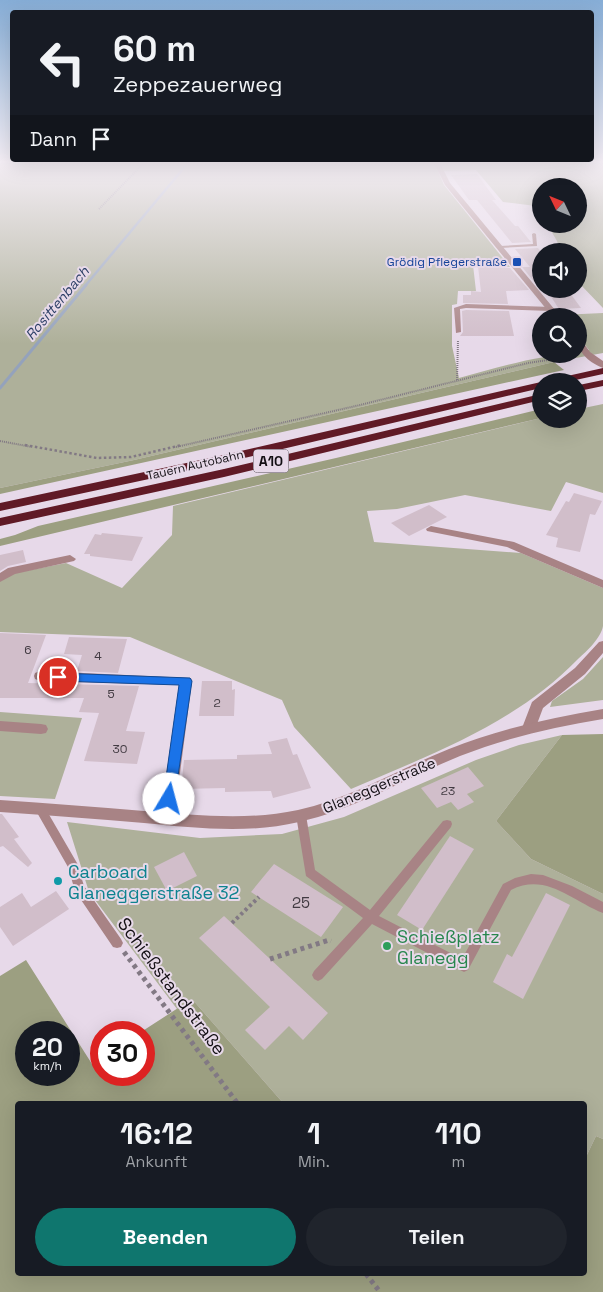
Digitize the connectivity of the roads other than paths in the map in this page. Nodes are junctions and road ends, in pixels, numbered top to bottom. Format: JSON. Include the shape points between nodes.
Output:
{"nodes":[{"id":1,"x":480,"y":223,"type":"edge"},
{"id":2,"x":534,"y":234,"type":"dead end"},
{"id":3,"x":500,"y":247,"type":"junction"},
{"id":4,"x":532,"y":308,"type":"edge"},
{"id":5,"x":550,"y":308,"type":"edge"},
{"id":6,"x":458,"y":332,"type":"road end"},
{"id":7,"x":587,"y":353,"type":"edge"},
{"id":8,"x":603,"y":365,"type":"edge"},
{"id":9,"x":603,"y":383,"type":"edge"},
{"id":10,"x":587,"y":386,"type":"edge"},
{"id":11,"x":532,"y":387,"type":"edge"},
{"id":12,"x":532,"y":400,"type":"edge"},
{"id":13,"x":0,"y":507,"type":"edge"},
{"id":14,"x":0,"y":522,"type":"edge"},
{"id":15,"x":431,"y":529,"type":"dead end"},
{"id":16,"x":70,"y":559,"type":"dead end"},
{"id":17,"x":0,"y":578,"type":"edge"},
{"id":18,"x":603,"y":584,"type":"edge"},
{"id":19,"x":603,"y":646,"type":"edge"},
{"id":20,"x":40,"y":676,"type":"dead end"},
{"id":21,"x":603,"y":714,"type":"edge"},
{"id":22,"x":0,"y":726,"type":"edge"},
{"id":23,"x":529,"y":728,"type":"junction"},
{"id":24,"x":41,"y":729,"type":"dead end"},
{"id":25,"x":0,"y":806,"type":"edge"},
{"id":26,"x":40,"y":809,"type":"junction"},
{"id":27,"x":301,"y":815,"type":"junction"},
{"id":28,"x":167,"y":819,"type":"junction"},
{"id":29,"x":446,"y":824,"type":"dead end"},
{"id":30,"x":603,"y":908,"type":"edge"},
{"id":31,"x":371,"y":917,"type":"junction"},
{"id":32,"x":117,"y":943,"type":"road end"},
{"id":33,"x":318,"y":975,"type":"dead end"}],
"edges":[{"from":1,"to":3,"type":"street"},
{"from":2,"to":3,"type":"lane","via":[[535,245]]},
{"from":3,"to":5,"type":"street"},
{"from":4,"to":6,"type":"lane","via":[[459,307]]},
{"from":7,"to":8,"type":"street"},
{"from":9,"to":10,"type":"highway"},
{"from":11,"to":13,"type":"highway","name":"Tauern Autobahn","number":"A10"},
{"from":12,"to":14,"type":"highway","name":"Tauern Autobahn","number":"A10"},
{"from":15,"to":18,"type":"street","via":[[510,544]]},
{"from":16,"to":17,"type":"street","via":[[12,571]]},
{"from":19,"to":23,"type":"street","via":[[580,671],[537,705]]},
{"from":20,"to":28,"type":"street","via":[[186,681]]},
{"from":21,"to":23,"type":"street","name":"Glaneggerstraße"},
{"from":22,"to":24,"type":"street"},
{"from":23,"to":27,"type":"street","name":"Glaneggerstraße","via":[[497,737],[359,796]]},
{"from":25,"to":26,"type":"street","name":"Glaneggerstraße"},
{"from":26,"to":28,"type":"street","name":"Glaneggerstraße"},
{"from":26,"to":32,"type":"lane","name":"Schießstandstraße","via":[[73,866],[79,888]]},
{"from":27,"to":28,"type":"street","name":"Glaneggerstraße","via":[[238,824]]},
{"from":27,"to":31,"type":"lane","via":[[310,873]]},
{"from":29,"to":31,"type":"lane"},
{"from":30,"to":31,"type":"lane","via":[[545,879],[515,880],[507,886],[464,966]]},
{"from":31,"to":33,"type":"lane"}]}
